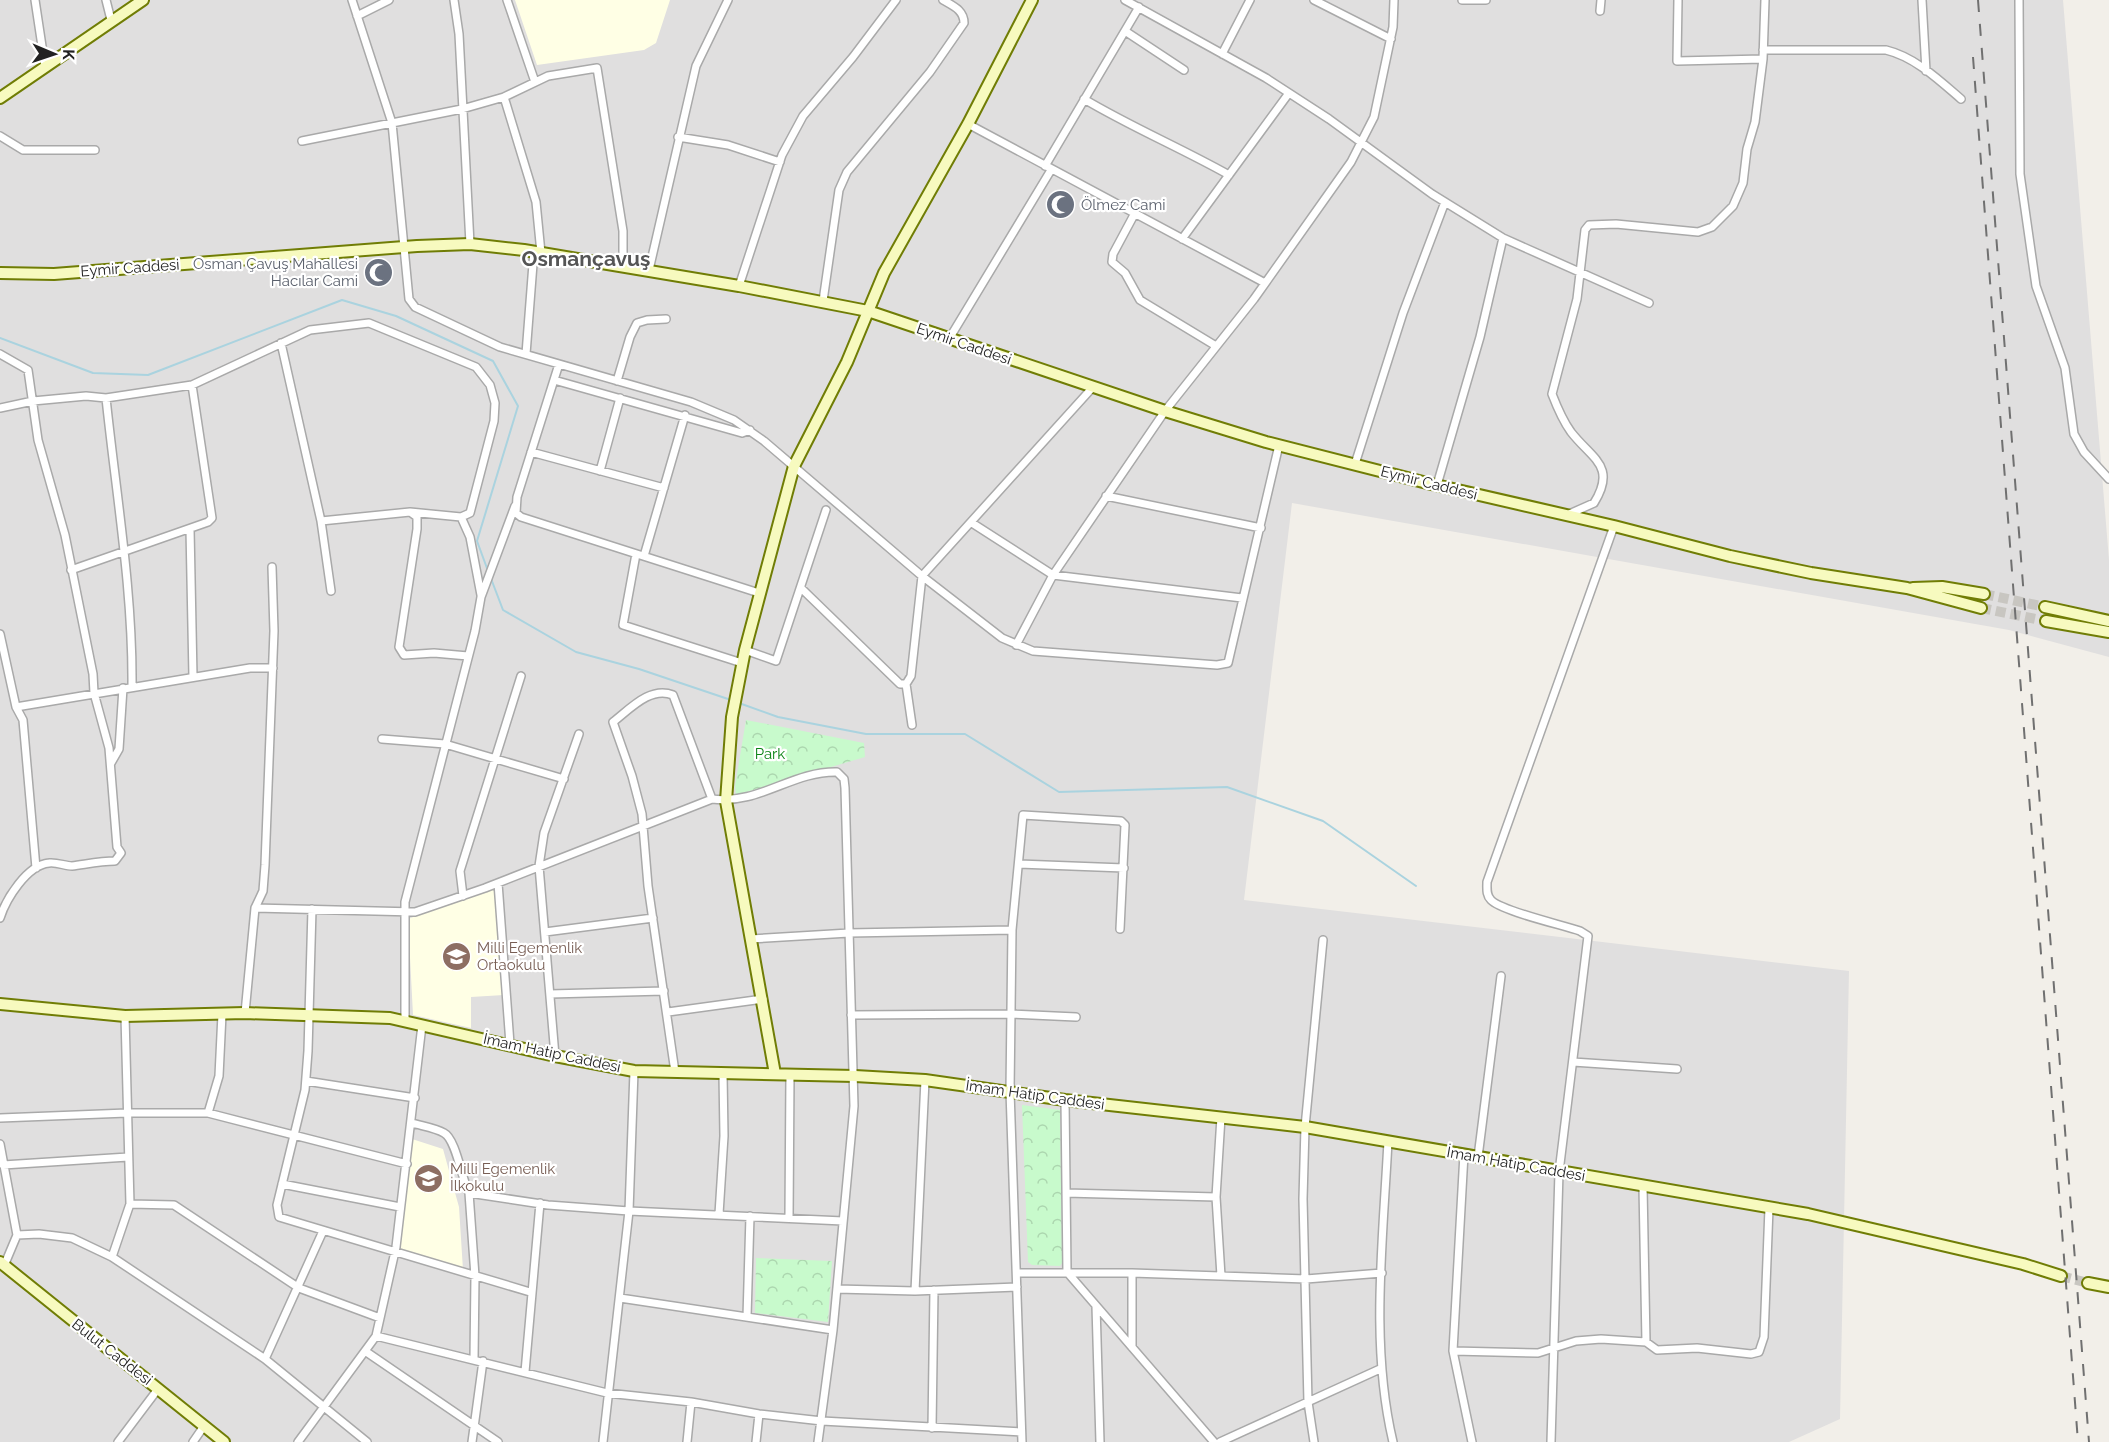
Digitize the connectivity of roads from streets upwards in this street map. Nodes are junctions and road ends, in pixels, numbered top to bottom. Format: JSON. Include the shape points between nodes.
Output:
{"nodes":[{"id":1,"x":35,"y":0,"type":"edge"},
{"id":2,"x":106,"y":0,"type":"edge"},
{"id":3,"x":143,"y":0,"type":"edge"},
{"id":4,"x":352,"y":0,"type":"edge"},
{"id":5,"x":389,"y":0,"type":"edge"},
{"id":6,"x":454,"y":0,"type":"edge"},
{"id":7,"x":507,"y":0,"type":"edge"},
{"id":8,"x":728,"y":0,"type":"edge"},
{"id":9,"x":896,"y":0,"type":"edge"},
{"id":10,"x":943,"y":0,"type":"edge"},
{"id":11,"x":1032,"y":0,"type":"edge"},
{"id":12,"x":1125,"y":0,"type":"edge"},
{"id":13,"x":1250,"y":0,"type":"edge"},
{"id":14,"x":1314,"y":0,"type":"edge"},
{"id":15,"x":1394,"y":0,"type":"edge"},
{"id":16,"x":1462,"y":0,"type":"edge"},
{"id":17,"x":1486,"y":0,"type":"edge"},
{"id":18,"x":1601,"y":0,"type":"edge"},
{"id":19,"x":1678,"y":0,"type":"edge"},
{"id":20,"x":1765,"y":0,"type":"edge"},
{"id":21,"x":1922,"y":0,"type":"edge"},
{"id":22,"x":2019,"y":0,"type":"edge"},
{"id":23,"x":1139,"y":7,"type":"junction"},
{"id":24,"x":1600,"y":11,"type":"dead end"},
{"id":25,"x":357,"y":16,"type":"junction"},
{"id":26,"x":111,"y":20,"type":"junction"},
{"id":27,"x":1125,"y":31,"type":"junction"},
{"id":28,"x":1391,"y":39,"type":"junction"},
{"id":29,"x":1763,"y":50,"type":"junction"},
{"id":30,"x":1222,"y":54,"type":"junction"},
{"id":31,"x":1763,"y":59,"type":"junction"},
{"id":32,"x":45,"y":66,"type":"junction"},
{"id":33,"x":1184,"y":69,"type":"dead end"},
{"id":34,"x":1926,"y":71,"type":"junction"},
{"id":35,"x":535,"y":82,"type":"junction"},
{"id":36,"x":1289,"y":93,"type":"junction"},
{"id":37,"x":504,"y":97,"type":"junction"},
{"id":38,"x":0,"y":98,"type":"edge"},
{"id":39,"x":1084,"y":99,"type":"junction"},
{"id":40,"x":1961,"y":99,"type":"dead end"},
{"id":41,"x":462,"y":109,"type":"junction"},
{"id":42,"x":392,"y":123,"type":"junction"},
{"id":43,"x":968,"y":124,"type":"junction"},
{"id":44,"x":0,"y":136,"type":"edge"},
{"id":45,"x":678,"y":137,"type":"junction"},
{"id":46,"x":302,"y":141,"type":"dead end"},
{"id":47,"x":1362,"y":143,"type":"junction"},
{"id":48,"x":95,"y":150,"type":"dead end"},
{"id":49,"x":780,"y":162,"type":"junction"},
{"id":50,"x":1048,"y":168,"type":"junction"},
{"id":51,"x":1229,"y":175,"type":"junction"},
{"id":52,"x":1445,"y":202,"type":"junction"},
{"id":53,"x":1135,"y":213,"type":"junction"},
{"id":54,"x":1182,"y":238,"type":"junction"},
{"id":55,"x":1503,"y":238,"type":"junction"},
{"id":56,"x":470,"y":244,"type":"junction"},
{"id":57,"x":403,"y":247,"type":"junction"},
{"id":58,"x":538,"y":252,"type":"junction"},
{"id":59,"x":623,"y":266,"type":"junction"},
{"id":60,"x":649,"y":270,"type":"junction"},
{"id":61,"x":0,"y":273,"type":"edge"},
{"id":62,"x":1580,"y":273,"type":"junction"},
{"id":63,"x":1265,"y":284,"type":"junction"},
{"id":64,"x":739,"y":286,"type":"junction"},
{"id":65,"x":823,"y":301,"type":"junction"},
{"id":66,"x":1649,"y":303,"type":"dead end"},
{"id":67,"x":868,"y":312,"type":"junction"},
{"id":68,"x":666,"y":319,"type":"dead end"},
{"id":69,"x":949,"y":339,"type":"junction"},
{"id":70,"x":281,"y":344,"type":"junction"},
{"id":71,"x":1216,"y":346,"type":"junction"},
{"id":72,"x":0,"y":354,"type":"edge"},
{"id":73,"x":526,"y":354,"type":"junction"},
{"id":74,"x":559,"y":364,"type":"junction"},
{"id":75,"x":554,"y":380,"type":"junction"},
{"id":76,"x":617,"y":381,"type":"junction"},
{"id":77,"x":192,"y":384,"type":"junction"},
{"id":78,"x":1093,"y":387,"type":"junction"},
{"id":79,"x":106,"y":398,"type":"junction"},
{"id":80,"x":620,"y":398,"type":"junction"},
{"id":81,"x":33,"y":401,"type":"junction"},
{"id":82,"x":0,"y":408,"type":"edge"},
{"id":83,"x":1165,"y":411,"type":"junction"},
{"id":84,"x":685,"y":416,"type":"junction"},
{"id":85,"x":750,"y":430,"type":"junction"},
{"id":86,"x":1279,"y":445,"type":"junction"},
{"id":87,"x":531,"y":452,"type":"junction"},
{"id":88,"x":1355,"y":464,"type":"junction"},
{"id":89,"x":794,"y":466,"type":"junction"},
{"id":90,"x":600,"y":471,"type":"junction"},
{"id":91,"x":2109,"y":478,"type":"edge"},
{"id":92,"x":1437,"y":485,"type":"junction"},
{"id":93,"x":664,"y":488,"type":"junction"},
{"id":94,"x":1106,"y":496,"type":"junction"},
{"id":95,"x":515,"y":506,"type":"junction"},
{"id":96,"x":826,"y":510,"type":"dead end"},
{"id":97,"x":410,"y":512,"type":"junction"},
{"id":98,"x":1567,"y":515,"type":"junction"},
{"id":99,"x":461,"y":517,"type":"junction"},
{"id":100,"x":321,"y":521,"type":"junction"},
{"id":101,"x":972,"y":523,"type":"junction"},
{"id":102,"x":1614,"y":526,"type":"junction"},
{"id":103,"x":1261,"y":528,"type":"junction"},
{"id":104,"x":190,"y":529,"type":"junction"},
{"id":105,"x":123,"y":553,"type":"junction"},
{"id":106,"x":636,"y":554,"type":"junction"},
{"id":107,"x":644,"y":556,"type":"junction"},
{"id":108,"x":273,"y":567,"type":"dead end"},
{"id":109,"x":71,"y":570,"type":"junction"},
{"id":110,"x":1053,"y":575,"type":"junction"},
{"id":111,"x":922,"y":576,"type":"junction"},
{"id":112,"x":1907,"y":588,"type":"junction"},
{"id":113,"x":802,"y":589,"type":"junction"},
{"id":114,"x":331,"y":591,"type":"dead end"},
{"id":115,"x":759,"y":593,"type":"junction"},
{"id":116,"x":1984,"y":594,"type":"tunnel mouth"},
{"id":117,"x":481,"y":597,"type":"junction"},
{"id":118,"x":1242,"y":598,"type":"junction"},
{"id":119,"x":2045,"y":607,"type":"tunnel mouth"},
{"id":120,"x":1981,"y":608,"type":"tunnel mouth"},
{"id":121,"x":2046,"y":621,"type":"tunnel mouth"},
{"id":122,"x":2109,"y":621,"type":"edge"},
{"id":123,"x":2109,"y":632,"type":"edge"},
{"id":124,"x":0,"y":634,"type":"edge"},
{"id":125,"x":1016,"y":645,"type":"junction"},
{"id":126,"x":2,"y":650,"type":"edge"},
{"id":127,"x":745,"y":650,"type":"junction"},
{"id":128,"x":468,"y":656,"type":"junction"},
{"id":129,"x":742,"y":663,"type":"junction"},
{"id":130,"x":273,"y":668,"type":"junction"},
{"id":131,"x":521,"y":676,"type":"dead end"},
{"id":132,"x":194,"y":677,"type":"junction"},
{"id":133,"x":906,"y":684,"type":"junction"},
{"id":134,"x":132,"y":687,"type":"junction"},
{"id":135,"x":123,"y":688,"type":"junction"},
{"id":136,"x":94,"y":693,"type":"junction"},
{"id":137,"x":16,"y":707,"type":"junction"},
{"id":138,"x":912,"y":725,"type":"dead end"},
{"id":139,"x":579,"y":735,"type":"dead end"},
{"id":140,"x":382,"y":739,"type":"dead end"},
{"id":141,"x":445,"y":744,"type":"junction"},
{"id":142,"x":496,"y":759,"type":"junction"},
{"id":143,"x":111,"y":763,"type":"junction"},
{"id":144,"x":564,"y":779,"type":"junction"},
{"id":145,"x":712,"y":799,"type":"junction"},
{"id":146,"x":726,"y":801,"type":"junction"},
{"id":147,"x":643,"y":824,"type":"junction"},
{"id":148,"x":1018,"y":864,"type":"junction"},
{"id":149,"x":539,"y":866,"type":"junction"},
{"id":150,"x":36,"y":868,"type":"junction"},
{"id":151,"x":1124,"y":868,"type":"junction"},
{"id":152,"x":498,"y":883,"type":"junction"},
{"id":153,"x":462,"y":896,"type":"junction"},
{"id":154,"x":255,"y":908,"type":"junction"},
{"id":155,"x":312,"y":909,"type":"junction"},
{"id":156,"x":405,"y":914,"type":"junction"},
{"id":157,"x":0,"y":918,"type":"edge"},
{"id":158,"x":653,"y":918,"type":"junction"},
{"id":159,"x":1120,"y":929,"type":"dead end"},
{"id":160,"x":1012,"y":930,"type":"junction"},
{"id":161,"x":544,"y":932,"type":"junction"},
{"id":162,"x":849,"y":933,"type":"junction"},
{"id":163,"x":750,"y":939,"type":"junction"},
{"id":164,"x":1323,"y":940,"type":"dead end"},
{"id":165,"x":1501,"y":976,"type":"dead end"},
{"id":166,"x":664,"y":991,"type":"junction"},
{"id":167,"x":550,"y":994,"type":"junction"},
{"id":168,"x":762,"y":999,"type":"junction"},
{"id":169,"x":0,"y":1004,"type":"edge"},
{"id":170,"x":668,"y":1012,"type":"junction"},
{"id":171,"x":245,"y":1013,"type":"junction"},
{"id":172,"x":222,"y":1014,"type":"junction"},
{"id":173,"x":1010,"y":1014,"type":"junction"},
{"id":174,"x":851,"y":1015,"type":"junction"},
{"id":175,"x":125,"y":1016,"type":"junction"},
{"id":176,"x":310,"y":1016,"type":"junction"},
{"id":177,"x":1076,"y":1017,"type":"dead end"},
{"id":178,"x":405,"y":1020,"type":"junction"},
{"id":179,"x":423,"y":1025,"type":"junction"},
{"id":180,"x":510,"y":1044,"type":"junction"},
{"id":181,"x":555,"y":1056,"type":"junction"},
{"id":182,"x":1573,"y":1062,"type":"junction"},
{"id":183,"x":1677,"y":1069,"type":"dead end"},
{"id":184,"x":634,"y":1071,"type":"junction"},
{"id":185,"x":675,"y":1072,"type":"junction"},
{"id":186,"x":723,"y":1074,"type":"junction"},
{"id":187,"x":775,"y":1074,"type":"junction"},
{"id":188,"x":790,"y":1074,"type":"junction"},
{"id":189,"x":855,"y":1076,"type":"junction"},
{"id":190,"x":925,"y":1080,"type":"junction"},
{"id":191,"x":306,"y":1081,"type":"junction"},
{"id":192,"x":1010,"y":1091,"type":"junction"},
{"id":193,"x":415,"y":1098,"type":"junction"},
{"id":194,"x":1065,"y":1100,"type":"junction"},
{"id":195,"x":127,"y":1113,"type":"junction"},
{"id":196,"x":208,"y":1113,"type":"junction"},
{"id":197,"x":1221,"y":1117,"type":"junction"},
{"id":198,"x":0,"y":1118,"type":"edge"},
{"id":199,"x":412,"y":1123,"type":"junction"},
{"id":200,"x":1305,"y":1127,"type":"junction"},
{"id":201,"x":295,"y":1136,"type":"junction"},
{"id":202,"x":1388,"y":1142,"type":"junction"},
{"id":203,"x":0,"y":1144,"type":"edge"},
{"id":204,"x":1464,"y":1154,"type":"junction"},
{"id":205,"x":128,"y":1157,"type":"junction"},
{"id":206,"x":1478,"y":1157,"type":"junction"},
{"id":207,"x":407,"y":1164,"type":"junction"},
{"id":208,"x":3,"y":1165,"type":"junction"},
{"id":209,"x":1559,"y":1172,"type":"junction"},
{"id":210,"x":282,"y":1184,"type":"junction"},
{"id":211,"x":1643,"y":1186,"type":"junction"},
{"id":212,"x":469,"y":1193,"type":"junction"},
{"id":213,"x":1066,"y":1193,"type":"junction"},
{"id":214,"x":1216,"y":1197,"type":"junction"},
{"id":215,"x":540,"y":1203,"type":"junction"},
{"id":216,"x":130,"y":1204,"type":"junction"},
{"id":217,"x":400,"y":1207,"type":"junction"},
{"id":218,"x":1769,"y":1208,"type":"junction"},
{"id":219,"x":628,"y":1211,"type":"junction"},
{"id":220,"x":719,"y":1214,"type":"junction"},
{"id":221,"x":750,"y":1216,"type":"junction"},
{"id":222,"x":789,"y":1218,"type":"junction"},
{"id":223,"x":843,"y":1221,"type":"junction"},
{"id":224,"x":323,"y":1231,"type":"junction"},
{"id":225,"x":16,"y":1235,"type":"junction"},
{"id":226,"x":395,"y":1253,"type":"junction"},
{"id":227,"x":112,"y":1257,"type":"junction"},
{"id":228,"x":2,"y":1264,"type":"edge"},
{"id":229,"x":1067,"y":1272,"type":"junction"},
{"id":230,"x":1017,"y":1273,"type":"junction"},
{"id":231,"x":1132,"y":1273,"type":"junction"},
{"id":232,"x":1382,"y":1273,"type":"junction"},
{"id":233,"x":475,"y":1276,"type":"junction"},
{"id":234,"x":1221,"y":1276,"type":"junction"},
{"id":235,"x":2061,"y":1276,"type":"tunnel mouth"},
{"id":236,"x":1306,"y":1279,"type":"junction"},
{"id":237,"x":2088,"y":1283,"type":"tunnel mouth"},
{"id":238,"x":299,"y":1287,"type":"junction"},
{"id":239,"x":1017,"y":1287,"type":"junction"},
{"id":240,"x":2109,"y":1287,"type":"edge"},
{"id":241,"x":837,"y":1289,"type":"junction"},
{"id":242,"x":934,"y":1290,"type":"junction"},
{"id":243,"x":915,"y":1291,"type":"junction"},
{"id":244,"x":530,"y":1292,"type":"junction"},
{"id":245,"x":620,"y":1298,"type":"junction"},
{"id":246,"x":1096,"y":1306,"type":"junction"},
{"id":247,"x":747,"y":1317,"type":"junction"},
{"id":248,"x":380,"y":1318,"type":"junction"},
{"id":249,"x":833,"y":1330,"type":"junction"},
{"id":250,"x":376,"y":1336,"type":"junction"},
{"id":251,"x":1646,"y":1342,"type":"junction"},
{"id":252,"x":1132,"y":1347,"type":"junction"},
{"id":253,"x":1555,"y":1349,"type":"junction"},
{"id":254,"x":1453,"y":1351,"type":"junction"},
{"id":255,"x":365,"y":1352,"type":"junction"},
{"id":256,"x":265,"y":1359,"type":"junction"},
{"id":257,"x":474,"y":1359,"type":"junction"},
{"id":258,"x":483,"y":1361,"type":"junction"},
{"id":259,"x":1380,"y":1369,"type":"junction"},
{"id":260,"x":525,"y":1372,"type":"junction"},
{"id":261,"x":158,"y":1389,"type":"junction"},
{"id":262,"x":607,"y":1393,"type":"junction"},
{"id":263,"x":691,"y":1402,"type":"junction"},
{"id":264,"x":1308,"y":1402,"type":"junction"},
{"id":265,"x":325,"y":1408,"type":"junction"},
{"id":266,"x":759,"y":1414,"type":"junction"},
{"id":267,"x":822,"y":1421,"type":"junction"},
{"id":268,"x":204,"y":1426,"type":"junction"},
{"id":269,"x":473,"y":1427,"type":"junction"},
{"id":270,"x":932,"y":1428,"type":"junction"},
{"id":271,"x":1021,"y":1432,"type":"junction"},
{"id":272,"x":118,"y":1442,"type":"edge"},
{"id":273,"x":193,"y":1442,"type":"edge"},
{"id":274,"x":224,"y":1442,"type":"edge"},
{"id":275,"x":298,"y":1442,"type":"edge"},
{"id":276,"x":367,"y":1442,"type":"edge"},
{"id":277,"x":472,"y":1442,"type":"edge"},
{"id":278,"x":498,"y":1442,"type":"edge"},
{"id":279,"x":603,"y":1442,"type":"edge"},
{"id":280,"x":687,"y":1442,"type":"edge"},
{"id":281,"x":756,"y":1442,"type":"edge"},
{"id":282,"x":818,"y":1442,"type":"edge"},
{"id":283,"x":1022,"y":1442,"type":"edge"},
{"id":284,"x":1100,"y":1442,"type":"edge"},
{"id":285,"x":1214,"y":1442,"type":"edge"},
{"id":286,"x":1220,"y":1442,"type":"edge"},
{"id":287,"x":1314,"y":1442,"type":"edge"},
{"id":288,"x":1393,"y":1442,"type":"edge"},
{"id":289,"x":1472,"y":1442,"type":"edge"},
{"id":290,"x":1551,"y":1442,"type":"edge"}],
"edges":[{"from":1,"to":32,"type":"street"},
{"from":2,"to":26,"type":"street"},
{"from":3,"to":26,"type":"street"},
{"from":4,"to":25,"type":"street"},
{"from":5,"to":25,"type":"street"},
{"from":6,"to":41,"type":"street"},
{"from":7,"to":35,"type":"street"},
{"from":8,"to":45,"type":"street","via":[[696,66]]},
{"from":9,"to":49,"type":"street","via":[[803,116]]},
{"from":10,"to":65,"type":"street","via":[[958,9],[964,23],[930,72],[847,172],[839,190]]},
{"from":11,"to":43,"type":"street"},
{"from":12,"to":23,"type":"street"},
{"from":13,"to":30,"type":"street"},
{"from":14,"to":28,"type":"street"},
{"from":15,"to":28,"type":"street"},
{"from":16,"to":17,"type":"street"},
{"from":18,"to":24,"type":"street"},
{"from":19,"to":31,"type":"street","via":[[1677,61]]},
{"from":20,"to":29,"type":"street"},
{"from":21,"to":34,"type":"street"},
{"from":22,"to":91,"type":"street","via":[[2020,174],[2036,286],[2065,368],[2074,434]]},
{"from":23,"to":27,"type":"street"},
{"from":23,"to":30,"type":"street"},
{"from":25,"to":42,"type":"street"},
{"from":26,"to":32,"type":"street"},
{"from":27,"to":33,"type":"street"},
{"from":27,"to":39,"type":"street"},
{"from":28,"to":47,"type":"street","via":[[1374,117]]},
{"from":29,"to":31,"type":"street"},
{"from":29,"to":34,"type":"street","via":[[1886,50]]},
{"from":30,"to":36,"type":"street"},
{"from":31,"to":62,"type":"street","via":[[1743,183],[1733,206],[1712,227],[1698,232],[1589,225],[1585,230]]},
{"from":32,"to":38,"type":"street"},
{"from":34,"to":40,"type":"street"},
{"from":35,"to":37,"type":"street"},
{"from":35,"to":59,"type":"street","via":[[597,68],[623,231]]},
{"from":36,"to":47,"type":"street"},
{"from":36,"to":51,"type":"street"},
{"from":37,"to":41,"type":"street"},
{"from":37,"to":58,"type":"street","via":[[536,202]]},
{"from":39,"to":50,"type":"street"},
{"from":39,"to":51,"type":"street"},
{"from":41,"to":42,"type":"street"},
{"from":41,"to":56,"type":"street"},
{"from":42,"to":46,"type":"street"},
{"from":42,"to":57,"type":"street"},
{"from":43,"to":50,"type":"street"},
{"from":43,"to":67,"type":"street","via":[[884,273]]},
{"from":44,"to":48,"type":"street","via":[[23,150]]},
{"from":45,"to":49,"type":"street","via":[[728,145]]},
{"from":45,"to":60,"type":"street"},
{"from":47,"to":52,"type":"street"},
{"from":47,"to":63,"type":"street"},
{"from":49,"to":64,"type":"street"},
{"from":50,"to":53,"type":"street"},
{"from":50,"to":69,"type":"street"},
{"from":51,"to":54,"type":"street"},
{"from":52,"to":55,"type":"street"},
{"from":52,"to":88,"type":"street","via":[[1403,313]]},
{"from":53,"to":54,"type":"street"},
{"from":53,"to":71,"type":"street","via":[[1112,262],[1125,273],[1140,300]]},
{"from":54,"to":63,"type":"street"},
{"from":55,"to":62,"type":"street"},
{"from":55,"to":92,"type":"street","via":[[1480,337]]},
{"from":56,"to":57,"type":"street","name":"Eymir Caddesi"},
{"from":56,"to":58,"type":"street","name":"Eymir Caddesi"},
{"from":57,"to":61,"type":"street","name":"Eymir Caddesi","via":[[54,274]]},
{"from":57,"to":73,"type":"street","via":[[408,299],[416,307],[500,347]]},
{"from":58,"to":59,"type":"street","name":"Eymir Caddesi"},
{"from":58,"to":73,"type":"street"},
{"from":59,"to":60,"type":"street","name":"Eymir Caddesi"},
{"from":60,"to":64,"type":"street","name":"Eymir Caddesi"},
{"from":62,"to":66,"type":"street"},
{"from":62,"to":98,"type":"street","via":[[1552,394],[1570,430],[1600,464],[1604,478],[1594,503]]},
{"from":63,"to":71,"type":"street"},
{"from":64,"to":65,"type":"street","name":"Eymir Caddesi"},
{"from":65,"to":67,"type":"street","name":"Eymir Caddesi"},
{"from":67,"to":69,"type":"street","name":"Eymir Caddesi"},
{"from":67,"to":89,"type":"street"},
{"from":68,"to":76,"type":"street","via":[[637,323]]},
{"from":69,"to":78,"type":"street","name":"Eymir Caddesi"},
{"from":70,"to":77,"type":"street"},
{"from":70,"to":99,"type":"street","via":[[310,330],[369,323],[476,368],[489,385],[495,403],[494,422],[470,513]]},
{"from":70,"to":100,"type":"street"},
{"from":71,"to":83,"type":"street"},
{"from":72,"to":81,"type":"street","via":[[28,370]]},
{"from":73,"to":74,"type":"street"},
{"from":74,"to":75,"type":"street"},
{"from":74,"to":76,"type":"street"},
{"from":75,"to":80,"type":"street"},
{"from":75,"to":87,"type":"street"},
{"from":76,"to":85,"type":"street","via":[[710,409]]},
{"from":77,"to":79,"type":"street"},
{"from":77,"to":104,"type":"street","via":[[212,518]]},
{"from":78,"to":83,"type":"street","name":"Eymir Caddesi"},
{"from":78,"to":101,"type":"street"},
{"from":79,"to":81,"type":"street"},
{"from":79,"to":105,"type":"street"},
{"from":80,"to":84,"type":"street"},
{"from":80,"to":90,"type":"street"},
{"from":81,"to":82,"type":"street"},
{"from":81,"to":109,"type":"street","via":[[38,440]]},
{"from":83,"to":86,"type":"street","name":"Eymir Caddesi"},
{"from":83,"to":94,"type":"street"},
{"from":84,"to":85,"type":"street","via":[[742,434]]},
{"from":84,"to":93,"type":"street"},
{"from":85,"to":89,"type":"street"},
{"from":86,"to":88,"type":"street","name":"Eymir Caddesi"},
{"from":86,"to":103,"type":"street"},
{"from":87,"to":90,"type":"street"},
{"from":87,"to":95,"type":"street"},
{"from":88,"to":92,"type":"street","name":"Eymir Caddesi"},
{"from":89,"to":111,"type":"street"},
{"from":89,"to":115,"type":"street"},
{"from":90,"to":93,"type":"street"},
{"from":92,"to":98,"type":"street","name":"Eymir Caddesi"},
{"from":93,"to":107,"type":"street"},
{"from":94,"to":103,"type":"street"},
{"from":94,"to":110,"type":"street"},
{"from":95,"to":106,"type":"street","via":[[522,517]]},
{"from":95,"to":117,"type":"street"},
{"from":96,"to":113,"type":"street"},
{"from":97,"to":99,"type":"street"},
{"from":97,"to":100,"type":"street"},
{"from":97,"to":128,"type":"street","via":[[417,518],[417,529],[399,647],[404,655],[413,657],[434,653]]},
{"from":98,"to":102,"type":"street","name":"Eymir Caddesi"},
{"from":99,"to":117,"type":"street","via":[[470,537]]},
{"from":100,"to":114,"type":"street"},
{"from":101,"to":110,"type":"street"},
{"from":101,"to":111,"type":"street"},
{"from":102,"to":112,"type":"street","name":"Eymir Caddesi","via":[[1730,556]]},
{"from":102,"to":182,"type":"street","via":[[1487,882],[1487,893],[1498,905],[1588,936]]},
{"from":103,"to":118,"type":"street"},
{"from":104,"to":105,"type":"street"},
{"from":104,"to":132,"type":"street"},
{"from":105,"to":109,"type":"street"},
{"from":105,"to":134,"type":"street","via":[[133,654]]},
{"from":106,"to":107,"type":"street"},
{"from":106,"to":129,"type":"street","via":[[623,625]]},
{"from":107,"to":115,"type":"street"},
{"from":108,"to":130,"type":"street"},
{"from":109,"to":136,"type":"street"},
{"from":110,"to":118,"type":"street"},
{"from":110,"to":125,"type":"street"},
{"from":111,"to":125,"type":"street"},
{"from":111,"to":133,"type":"street","via":[[911,676]]},
{"from":112,"to":116,"type":"street","name":"Eymir Caddesi","via":[[1942,587]]},
{"from":112,"to":120,"type":"street","name":"Eymir Caddesi"},
{"from":113,"to":127,"type":"street","via":[[776,661]]},
{"from":113,"to":133,"type":"street","via":[[900,684]]},
{"from":115,"to":127,"type":"street"},
{"from":117,"to":128,"type":"street"},
{"from":118,"to":125,"type":"street","via":[[1231,655],[1224,664],[1033,651]]},
{"from":119,"to":122,"type":"street"},
{"from":121,"to":123,"type":"street"},
{"from":124,"to":126,"type":"street"},
{"from":126,"to":137,"type":"street"},
{"from":127,"to":129,"type":"street"},
{"from":128,"to":141,"type":"street"},
{"from":129,"to":146,"type":"street","via":[[732,717]]},
{"from":130,"to":132,"type":"street"},
{"from":130,"to":154,"type":"street","via":[[265,865],[263,891]]},
{"from":131,"to":142,"type":"street"},
{"from":132,"to":134,"type":"street"},
{"from":133,"to":138,"type":"street"},
{"from":134,"to":135,"type":"street"},
{"from":135,"to":136,"type":"street"},
{"from":135,"to":143,"type":"street","via":[[119,749]]},
{"from":136,"to":137,"type":"street"},
{"from":136,"to":143,"type":"street"},
{"from":137,"to":150,"type":"street","via":[[23,720]]},
{"from":139,"to":144,"type":"street"},
{"from":140,"to":141,"type":"street"},
{"from":141,"to":142,"type":"street"},
{"from":141,"to":156,"type":"street","via":[[419,839]]},
{"from":142,"to":144,"type":"street"},
{"from":142,"to":153,"type":"street","via":[[460,871]]},
{"from":143,"to":150,"type":"street","via":[[117,847],[121,853],[115,861],[69,866],[49,863]]},
{"from":144,"to":149,"type":"street","via":[[541,843]]},
{"from":145,"to":146,"type":"street"},
{"from":145,"to":147,"type":"street"},
{"from":145,"to":147,"type":"street","via":[[677,701],[665,692],[647,696],[613,722]]},
{"from":146,"to":162,"type":"street","via":[[739,801],[809,776],[837,772],[844,779]]},
{"from":146,"to":163,"type":"street"},
{"from":147,"to":149,"type":"street"},
{"from":147,"to":158,"type":"street"},
{"from":148,"to":151,"type":"street"},
{"from":148,"to":151,"type":"street","via":[[1023,815],[1121,821],[1126,835]]},
{"from":148,"to":160,"type":"street"},
{"from":149,"to":152,"type":"street"},
{"from":149,"to":161,"type":"street"},
{"from":150,"to":157,"type":"street","via":[[22,880]]},
{"from":151,"to":159,"type":"street"},
{"from":152,"to":153,"type":"street"},
{"from":152,"to":180,"type":"street"},
{"from":153,"to":156,"type":"street"},
{"from":154,"to":155,"type":"street"},
{"from":154,"to":171,"type":"street"},
{"from":155,"to":156,"type":"street"},
{"from":155,"to":176,"type":"street"},
{"from":156,"to":178,"type":"street"},
{"from":158,"to":161,"type":"street"},
{"from":158,"to":166,"type":"street"},
{"from":160,"to":162,"type":"street"},
{"from":160,"to":173,"type":"street"},
{"from":161,"to":167,"type":"street"},
{"from":162,"to":163,"type":"street"},
{"from":162,"to":174,"type":"street"},
{"from":163,"to":168,"type":"street"},
{"from":164,"to":200,"type":"street"},
{"from":165,"to":206,"type":"street"},
{"from":166,"to":167,"type":"street"},
{"from":166,"to":170,"type":"street"},
{"from":167,"to":181,"type":"street"},
{"from":168,"to":170,"type":"street"},
{"from":168,"to":187,"type":"street"},
{"from":169,"to":175,"type":"street","name":"İmam Hatip Caddesi"},
{"from":170,"to":185,"type":"street"},
{"from":171,"to":172,"type":"street","name":"İmam Hatip Caddesi"},
{"from":171,"to":176,"type":"street","name":"İmam Hatip Caddesi"},
{"from":172,"to":175,"type":"street","name":"İmam Hatip Caddesi"},
{"from":172,"to":196,"type":"street","via":[[219,1076]]},
{"from":173,"to":174,"type":"street"},
{"from":173,"to":177,"type":"street"},
{"from":173,"to":192,"type":"street"},
{"from":174,"to":189,"type":"street"},
{"from":175,"to":195,"type":"street"},
{"from":176,"to":178,"type":"street","name":"İmam Hatip Caddesi"},
{"from":176,"to":191,"type":"street"},
{"from":178,"to":179,"type":"street","name":"İmam Hatip Caddesi"},
{"from":179,"to":180,"type":"street","name":"İmam Hatip Caddesi"},
{"from":179,"to":193,"type":"street"},
{"from":180,"to":181,"type":"street","name":"İmam Hatip Caddesi"},
{"from":181,"to":184,"type":"street","name":"İmam Hatip Caddesi"},
{"from":182,"to":183,"type":"street"},
{"from":182,"to":209,"type":"street"},
{"from":184,"to":185,"type":"street","name":"İmam Hatip Caddesi"},
{"from":184,"to":219,"type":"street"},
{"from":185,"to":186,"type":"street","name":"İmam Hatip Caddesi"},
{"from":186,"to":187,"type":"street","name":"İmam Hatip Caddesi"},
{"from":186,"to":220,"type":"street"},
{"from":187,"to":188,"type":"street","name":"İmam Hatip Caddesi"},
{"from":188,"to":189,"type":"street","name":"İmam Hatip Caddesi"},
{"from":188,"to":222,"type":"street"},
{"from":189,"to":190,"type":"street","name":"İmam Hatip Caddesi"},
{"from":189,"to":223,"type":"street"},
{"from":190,"to":192,"type":"street","name":"İmam Hatip Caddesi"},
{"from":190,"to":243,"type":"street"},
{"from":191,"to":193,"type":"street"},
{"from":191,"to":201,"type":"street"},
{"from":192,"to":194,"type":"street","name":"İmam Hatip Caddesi"},
{"from":192,"to":230,"type":"street"},
{"from":193,"to":199,"type":"street"},
{"from":194,"to":197,"type":"street","name":"İmam Hatip Caddesi"},
{"from":194,"to":213,"type":"street"},
{"from":195,"to":196,"type":"street"},
{"from":195,"to":198,"type":"street"},
{"from":195,"to":205,"type":"street"},
{"from":196,"to":201,"type":"street"},
{"from":197,"to":200,"type":"street","name":"İmam Hatip Caddesi"},
{"from":197,"to":214,"type":"street"},
{"from":199,"to":207,"type":"street"},
{"from":199,"to":212,"type":"street","via":[[446,1133]]},
{"from":200,"to":202,"type":"street","name":"İmam Hatip Caddesi"},
{"from":200,"to":236,"type":"street"},
{"from":201,"to":207,"type":"street"},
{"from":201,"to":210,"type":"street"},
{"from":202,"to":204,"type":"street","name":"İmam Hatip Caddesi"},
{"from":202,"to":232,"type":"street"},
{"from":203,"to":208,"type":"street"},
{"from":204,"to":206,"type":"street","name":"İmam Hatip Caddesi"},
{"from":204,"to":254,"type":"street"},
{"from":205,"to":208,"type":"street"},
{"from":205,"to":216,"type":"street"},
{"from":206,"to":209,"type":"street","name":"İmam Hatip Caddesi"},
{"from":207,"to":217,"type":"street"},
{"from":208,"to":225,"type":"street"},
{"from":209,"to":211,"type":"street","name":"İmam Hatip Caddesi"},
{"from":209,"to":253,"type":"street"},
{"from":210,"to":217,"type":"street"},
{"from":210,"to":224,"type":"street","via":[[277,1205],[279,1217]]},
{"from":211,"to":218,"type":"street","name":"İmam Hatip Caddesi"},
{"from":211,"to":251,"type":"street"},
{"from":212,"to":215,"type":"street"},
{"from":212,"to":233,"type":"street"},
{"from":213,"to":214,"type":"street"},
{"from":213,"to":229,"type":"street"},
{"from":214,"to":234,"type":"street"},
{"from":215,"to":219,"type":"street"},
{"from":215,"to":244,"type":"street"},
{"from":216,"to":227,"type":"street"},
{"from":216,"to":238,"type":"street","via":[[174,1206]]},
{"from":217,"to":226,"type":"street"},
{"from":218,"to":235,"type":"street","name":"İmam Hatip Caddesi","via":[[2000,1258]]},
{"from":218,"to":251,"type":"street","via":[[1764,1337],[1759,1352],[1657,1350]]},
{"from":219,"to":220,"type":"street"},
{"from":219,"to":245,"type":"street"},
{"from":220,"to":221,"type":"street"},
{"from":221,"to":222,"type":"street"},
{"from":221,"to":247,"type":"street"},
{"from":222,"to":223,"type":"street"},
{"from":223,"to":241,"type":"street"},
{"from":224,"to":226,"type":"street"},
{"from":224,"to":238,"type":"street"},
{"from":225,"to":227,"type":"street","via":[[72,1238]]},
{"from":225,"to":228,"type":"street"},
{"from":226,"to":233,"type":"street"},
{"from":226,"to":248,"type":"street"},
{"from":227,"to":256,"type":"street"},
{"from":228,"to":261,"type":"street","name":"Bulut Caddesi"},
{"from":229,"to":230,"type":"street"},
{"from":229,"to":231,"type":"street"},
{"from":229,"to":246,"type":"street"},
{"from":230,"to":239,"type":"street"},
{"from":231,"to":234,"type":"street"},
{"from":231,"to":252,"type":"street"},
{"from":232,"to":236,"type":"street"},
{"from":232,"to":259,"type":"street"},
{"from":233,"to":244,"type":"street"},
{"from":233,"to":257,"type":"street"},
{"from":234,"to":236,"type":"street"},
{"from":236,"to":264,"type":"street"},
{"from":237,"to":240,"type":"street"},
{"from":238,"to":248,"type":"street"},
{"from":238,"to":256,"type":"street"},
{"from":239,"to":242,"type":"street"},
{"from":239,"to":271,"type":"street"},
{"from":241,"to":243,"type":"street"},
{"from":241,"to":249,"type":"street"},
{"from":242,"to":243,"type":"street"},
{"from":242,"to":270,"type":"street"},
{"from":244,"to":260,"type":"street"},
{"from":245,"to":247,"type":"street"},
{"from":245,"to":262,"type":"street"},
{"from":246,"to":252,"type":"street"},
{"from":246,"to":284,"type":"street"},
{"from":247,"to":249,"type":"street"},
{"from":248,"to":250,"type":"street"},
{"from":249,"to":267,"type":"street"},
{"from":250,"to":255,"type":"street"},
{"from":250,"to":257,"type":"street"},
{"from":251,"to":253,"type":"street","via":[[1584,1340]]},
{"from":252,"to":285,"type":"street"},
{"from":253,"to":254,"type":"street","via":[[1538,1353]]},
{"from":253,"to":290,"type":"street"},
{"from":254,"to":289,"type":"street"},
{"from":255,"to":265,"type":"street"},
{"from":255,"to":269,"type":"street"},
{"from":256,"to":265,"type":"street"},
{"from":257,"to":258,"type":"street"},
{"from":258,"to":260,"type":"street"},
{"from":258,"to":269,"type":"street"},
{"from":259,"to":264,"type":"street"},
{"from":259,"to":288,"type":"street"},
{"from":260,"to":262,"type":"street"},
{"from":261,"to":268,"type":"street","name":"Bulut Caddesi"},
{"from":261,"to":272,"type":"street"},
{"from":262,"to":263,"type":"street"},
{"from":262,"to":279,"type":"street"},
{"from":263,"to":266,"type":"street"},
{"from":263,"to":280,"type":"street"},
{"from":264,"to":286,"type":"street"},
{"from":264,"to":287,"type":"street"},
{"from":265,"to":275,"type":"street"},
{"from":265,"to":276,"type":"street"},
{"from":266,"to":267,"type":"street"},
{"from":266,"to":281,"type":"street"},
{"from":267,"to":270,"type":"street"},
{"from":267,"to":282,"type":"street"},
{"from":268,"to":273,"type":"street"},
{"from":268,"to":274,"type":"street","name":"Bulut Caddesi"},
{"from":269,"to":277,"type":"street"},
{"from":269,"to":278,"type":"street"},
{"from":270,"to":271,"type":"street"},
{"from":271,"to":283,"type":"street"}]}
